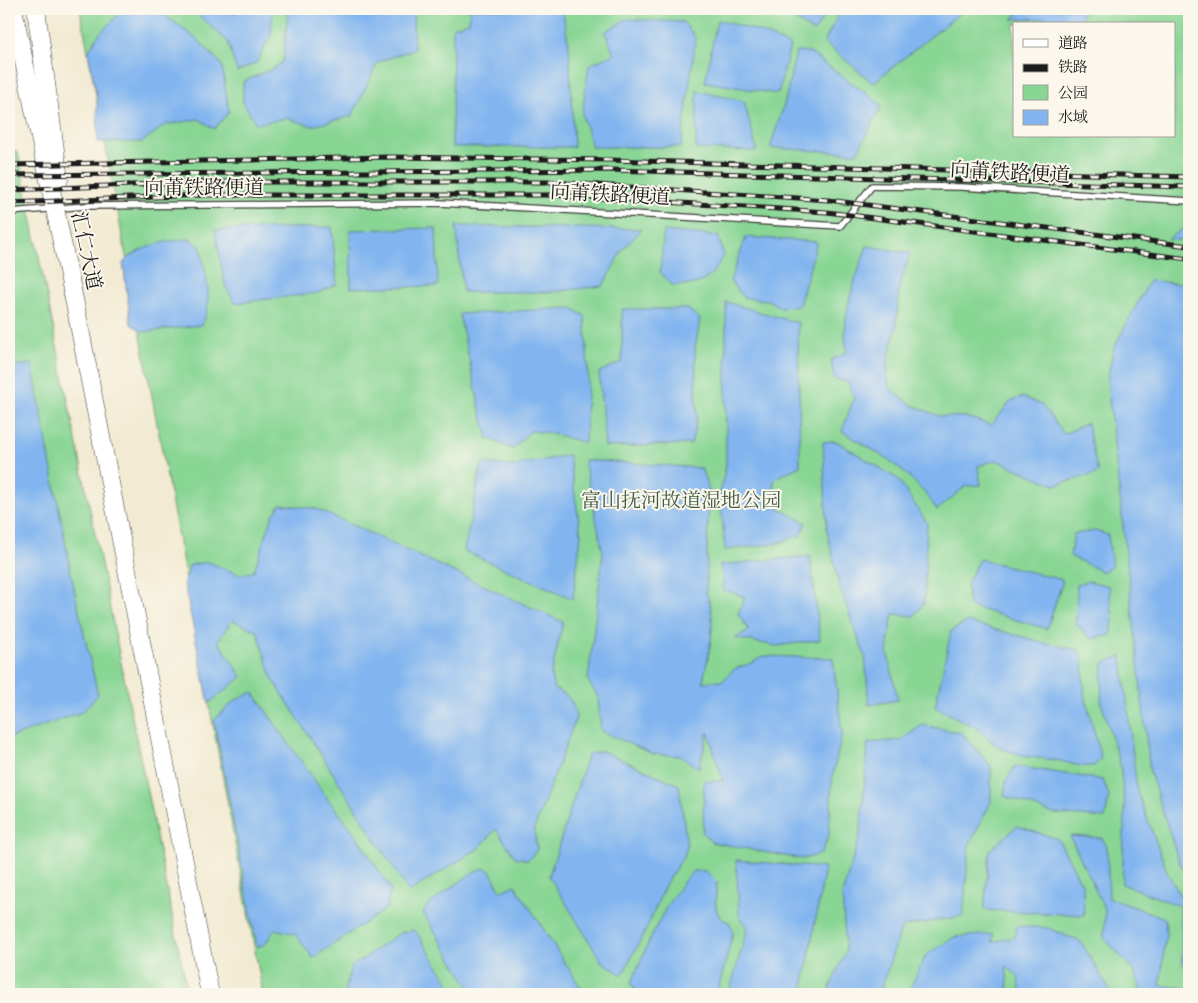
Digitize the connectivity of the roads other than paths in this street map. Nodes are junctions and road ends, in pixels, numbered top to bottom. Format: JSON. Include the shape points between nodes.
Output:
{"nodes":[{"id":1,"x":13,"y":9,"type":"edge"},
{"id":2,"x":36,"y":9,"type":"edge"},
{"id":3,"x":1189,"y":201,"type":"edge"},
{"id":4,"x":58,"y":208,"type":"junction"},
{"id":5,"x":9,"y":212,"type":"edge"},
{"id":6,"x":210,"y":994,"type":"edge"}],
"edges":[{"from":1,"to":4,"type":"main road","name":"汇仁大道"},
{"from":2,"to":4,"type":"main road","name":"汇仁大道"},
{"from":3,"to":4,"type":"lane","name":"向莆铁路便道","via":[[961,187],[872,186],[840,226],[440,203]]},
{"from":4,"to":5,"type":"lane","name":"向莆铁路便道"},
{"from":4,"to":6,"type":"main road","name":"汇仁大道"}]}
